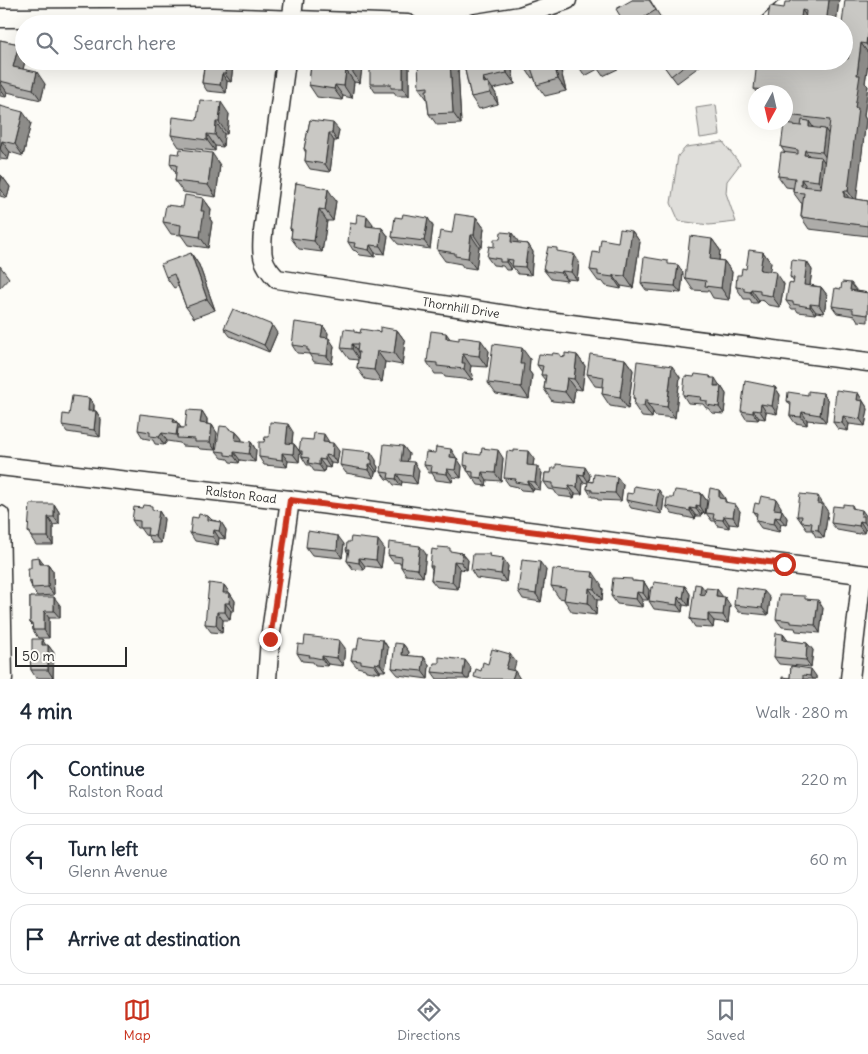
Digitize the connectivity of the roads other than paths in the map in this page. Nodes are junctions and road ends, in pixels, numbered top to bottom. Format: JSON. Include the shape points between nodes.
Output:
{"nodes":[{"id":1,"x":294,"y":0,"type":"edge"},
{"id":2,"x":566,"y":0,"type":"edge"},
{"id":3,"x":787,"y":0,"type":"edge"},
{"id":4,"x":292,"y":15,"type":"edge"},
{"id":5,"x":523,"y":15,"type":"edge"},
{"id":6,"x":771,"y":15,"type":"edge"},
{"id":7,"x":0,"y":18,"type":"edge"},
{"id":8,"x":15,"y":18,"type":"edge"},
{"id":9,"x":285,"y":70,"type":"edge"},
{"id":10,"x":868,"y":362,"type":"edge"},
{"id":11,"x":0,"y":471,"type":"edge"},
{"id":12,"x":290,"y":500,"type":"junction"},
{"id":13,"x":0,"y":515,"type":"edge"},
{"id":14,"x":865,"y":575,"type":"edge"},
{"id":15,"x":3,"y":679,"type":"edge"},
{"id":16,"x":267,"y":679,"type":"edge"},
{"id":17,"x":850,"y":679,"type":"edge"}],
"edges":[{"from":1,"to":4,"type":"street"},
{"from":2,"to":5,"type":"street"},
{"from":3,"to":6,"type":"lane"},
{"from":7,"to":8,"type":"street"},
{"from":9,"to":10,"type":"street","name":"Thornhill Drive","via":[[261,251],[266,268],[277,279],[540,320]]},
{"from":11,"to":12,"type":"street","name":"Ralston Road"},
{"from":12,"to":14,"type":"street","name":"Ralston Road"},
{"from":12,"to":16,"type":"street"},
{"from":13,"to":15,"type":"street"},
{"from":14,"to":17,"type":"street"}]}
